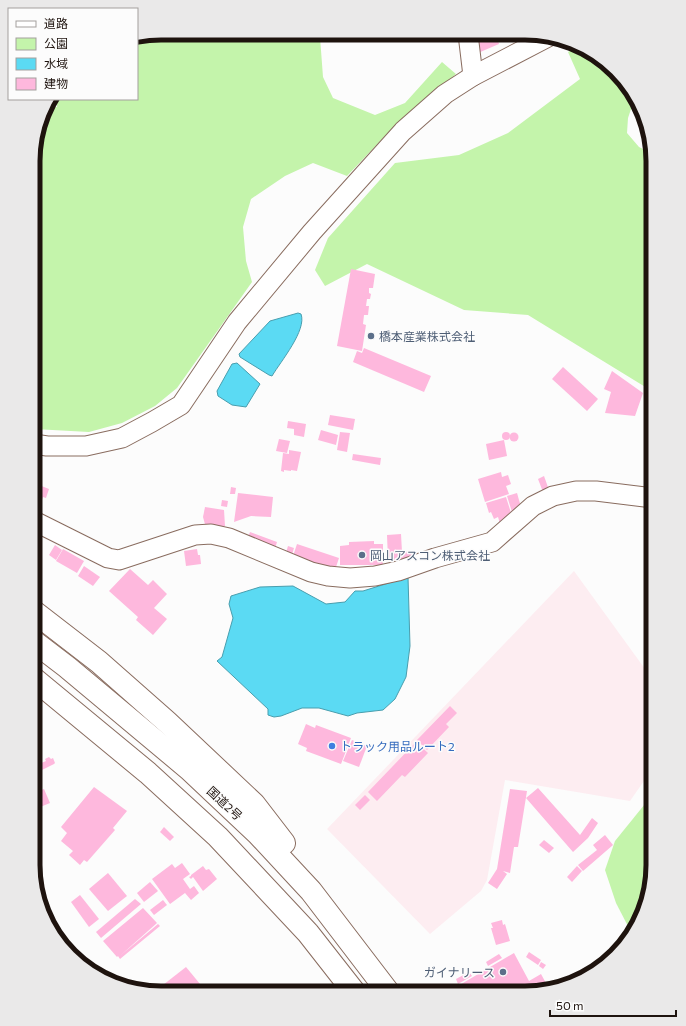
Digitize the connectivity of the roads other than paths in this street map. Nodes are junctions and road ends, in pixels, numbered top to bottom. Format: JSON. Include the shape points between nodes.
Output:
{"nodes":[{"id":1,"x":469,"y":40,"type":"edge"},
{"id":2,"x":540,"y":41,"type":"edge"},
{"id":3,"x":473,"y":76,"type":"junction"},
{"id":4,"x":40,"y":445,"type":"edge"},
{"id":5,"x":646,"y":497,"type":"edge"},
{"id":6,"x":40,"y":524,"type":"edge"},
{"id":7,"x":40,"y":616,"type":"edge"},
{"id":8,"x":40,"y":646,"type":"edge"},
{"id":9,"x":40,"y":684,"type":"edge"},
{"id":10,"x":311,"y":891,"type":"junction"},
{"id":11,"x":350,"y":986,"type":"edge"},
{"id":12,"x":384,"y":986,"type":"edge"}],
"edges":[{"from":1,"to":3,"type":"street"},
{"from":2,"to":3,"type":"street"},
{"from":3,"to":4,"type":"street","via":[[445,94],[403,131],[312,232],[237,322],[181,405],[122,438],[86,446]]},
{"from":5,"to":6,"type":"street","via":[[596,491],[553,496],[532,506],[492,542],[398,571],[350,578],[311,572],[229,538],[211,534],[195,535],[119,560],[108,558]]},
{"from":7,"to":10,"type":"highway","via":[[99,662],[254,804],[286,845]]},
{"from":8,"to":10,"type":"highway","name":"国道2号","via":[[189,769],[258,834]]},
{"from":9,"to":11,"type":"highway","via":[[148,773],[218,837],[308,933]]},
{"from":10,"to":12,"type":"highway","name":"国道2号"}]}
